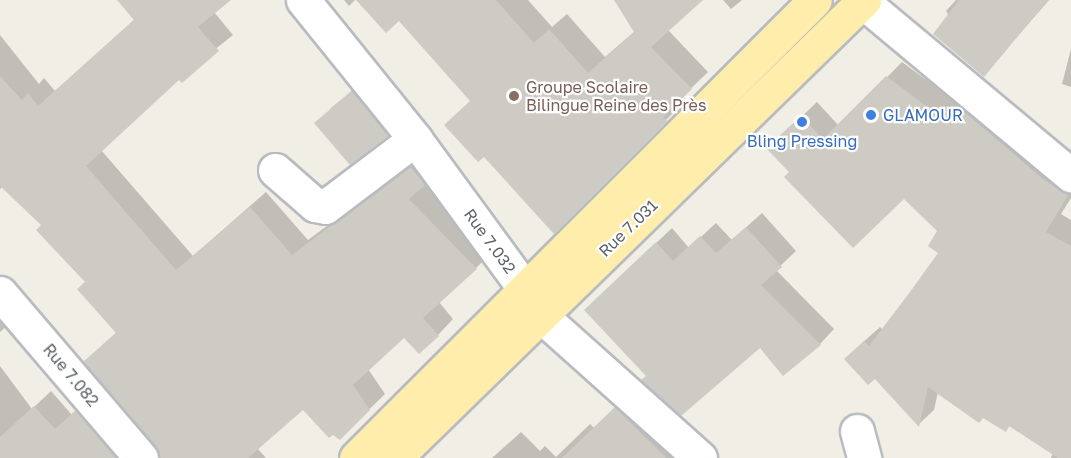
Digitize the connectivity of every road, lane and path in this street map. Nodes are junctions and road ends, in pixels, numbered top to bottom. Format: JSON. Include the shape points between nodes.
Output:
{"nodes":[{"id":1,"x":303,"y":0,"type":"edge"},
{"id":2,"x":815,"y":0,"type":"edge"},
{"id":3,"x":864,"y":1,"type":"edge"},
{"id":4,"x":415,"y":139,"type":"junction"},
{"id":5,"x":275,"y":170,"type":"dead end"},
{"id":6,"x":1071,"y":175,"type":"edge"},
{"id":7,"x":0,"y":293,"type":"edge"},
{"id":8,"x":532,"y":301,"type":"junction"},
{"id":9,"x":141,"y":458,"type":"edge"},
{"id":10,"x":356,"y":458,"type":"edge"},
{"id":11,"x":395,"y":458,"type":"edge"},
{"id":12,"x":700,"y":458,"type":"edge"}],
"edges":[{"from":1,"to":4,"type":"street","name":"Rue 7.032"},
{"from":2,"to":8,"type":"main road","name":"Rue 7.031"},
{"from":3,"to":6,"type":"street"},
{"from":3,"to":8,"type":"main road","name":"Rue 7.031"},
{"from":4,"to":5,"type":"street","via":[[325,207],[315,206]]},
{"from":4,"to":8,"type":"street","name":"Rue 7.032"},
{"from":7,"to":9,"type":"street","name":"Rue 7.082"},
{"from":8,"to":10,"type":"main road","name":"Rue 7.031"},
{"from":8,"to":11,"type":"main road","name":"Rue 7.031"},
{"from":8,"to":12,"type":"street","name":"Rue 7.032"}]}
